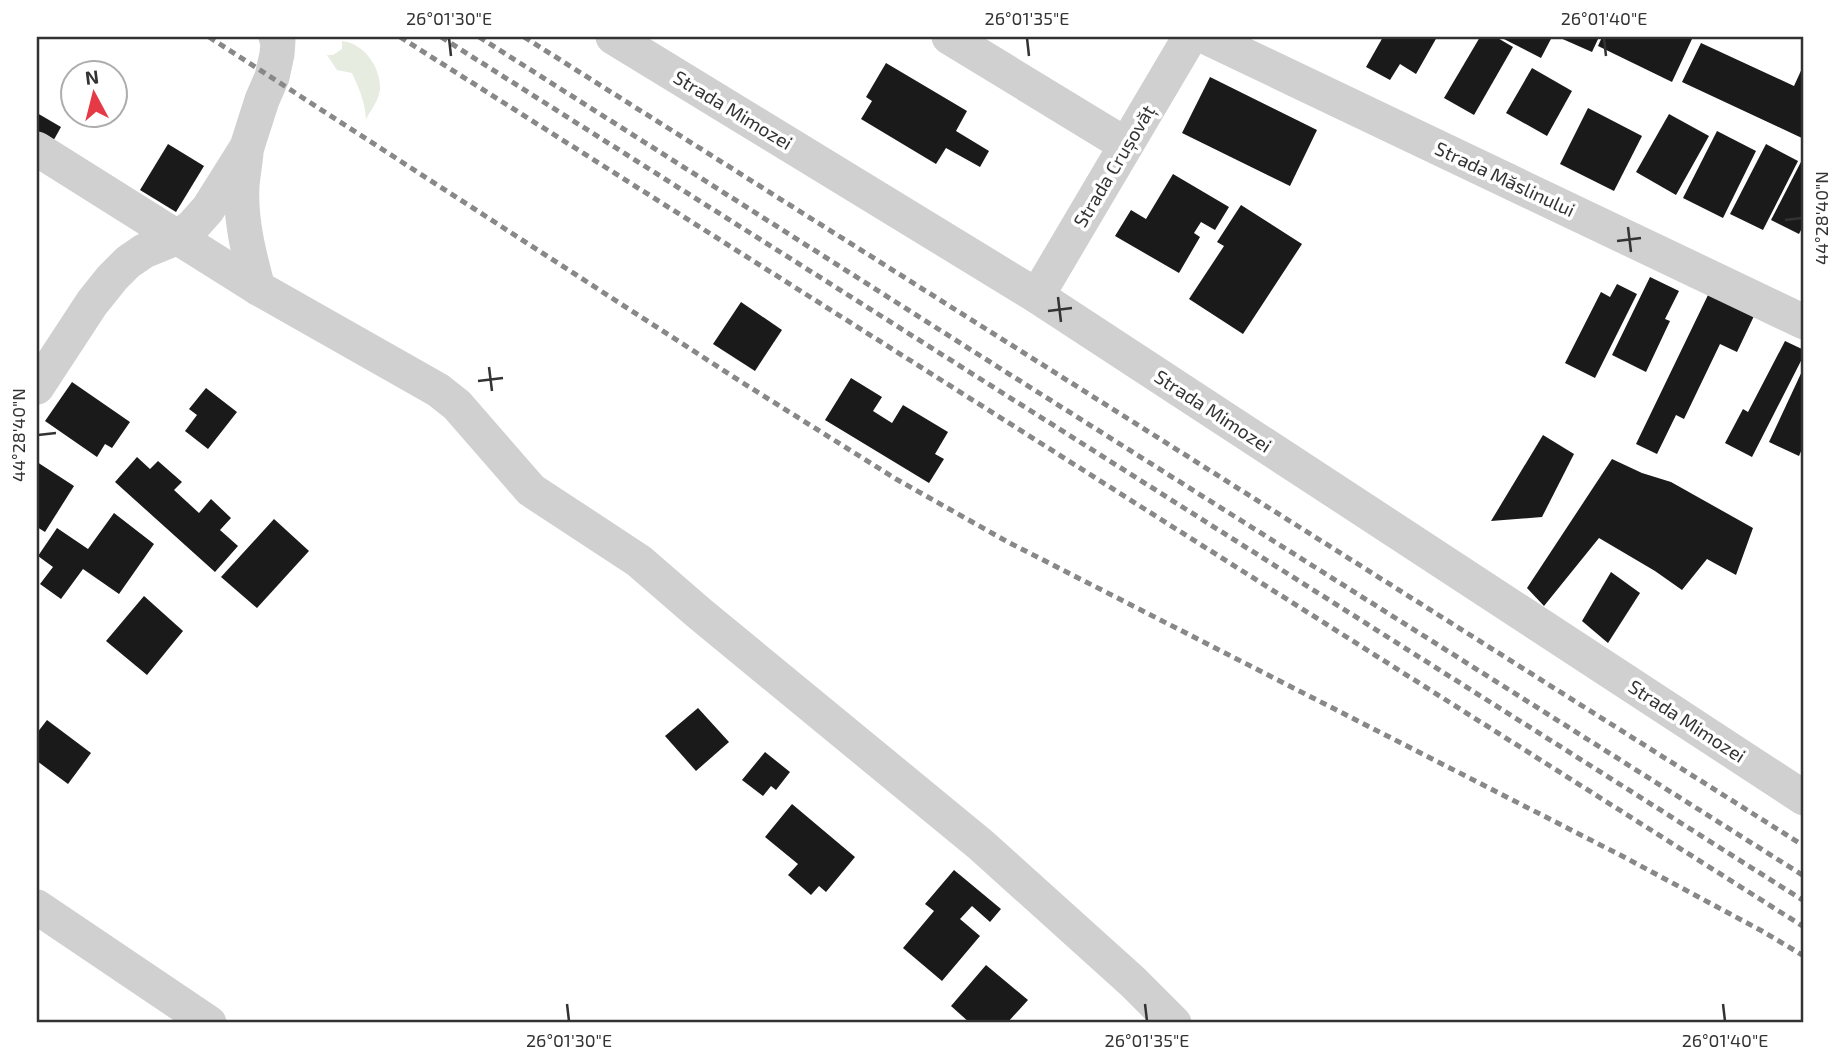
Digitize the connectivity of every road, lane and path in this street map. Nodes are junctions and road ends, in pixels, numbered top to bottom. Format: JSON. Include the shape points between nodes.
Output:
{"nodes":[{"id":1,"x":276,"y":37,"type":"edge"},
{"id":2,"x":613,"y":37,"type":"edge"},
{"id":3,"x":949,"y":37,"type":"edge"},
{"id":4,"x":1190,"y":37,"type":"edge"},
{"id":5,"x":1206,"y":37,"type":"edge"},
{"id":6,"x":1126,"y":145,"type":"junction"},
{"id":7,"x":247,"y":147,"type":"junction"},
{"id":8,"x":37,"y":149,"type":"edge"},
{"id":9,"x":176,"y":238,"type":"junction"},
{"id":10,"x":258,"y":288,"type":"junction"},
{"id":11,"x":1037,"y":296,"type":"junction"},
{"id":12,"x":1804,"y":322,"type":"edge"},
{"id":13,"x":37,"y":387,"type":"edge"},
{"id":14,"x":1804,"y":798,"type":"edge"},
{"id":15,"x":37,"y":906,"type":"edge"},
{"id":16,"x":209,"y":1023,"type":"edge"},
{"id":17,"x":1174,"y":1023,"type":"edge"}],
"edges":[{"from":1,"to":7,"type":"street","via":[[272,77]]},
{"from":2,"to":11,"type":"street","name":"Strada Mimozei"},
{"from":3,"to":6,"type":"street"},
{"from":4,"to":6,"type":"street","name":"Strada Crușovăț"},
{"from":5,"to":12,"type":"street","name":"Strada Măslinului"},
{"from":6,"to":11,"type":"street","name":"Strada Crușovăț"},
{"from":7,"to":9,"type":"street","via":[[208,209]]},
{"from":7,"to":10,"type":"street","via":[[243,214]]},
{"from":8,"to":9,"type":"street"},
{"from":9,"to":10,"type":"street"},
{"from":9,"to":13,"type":"street","via":[[144,251],[112,278]]},
{"from":10,"to":17,"type":"street","via":[[457,405],[531,490],[639,561],[981,845]]},
{"from":11,"to":14,"type":"street","name":"Strada Mimozei"},
{"from":15,"to":16,"type":"street"}]}
